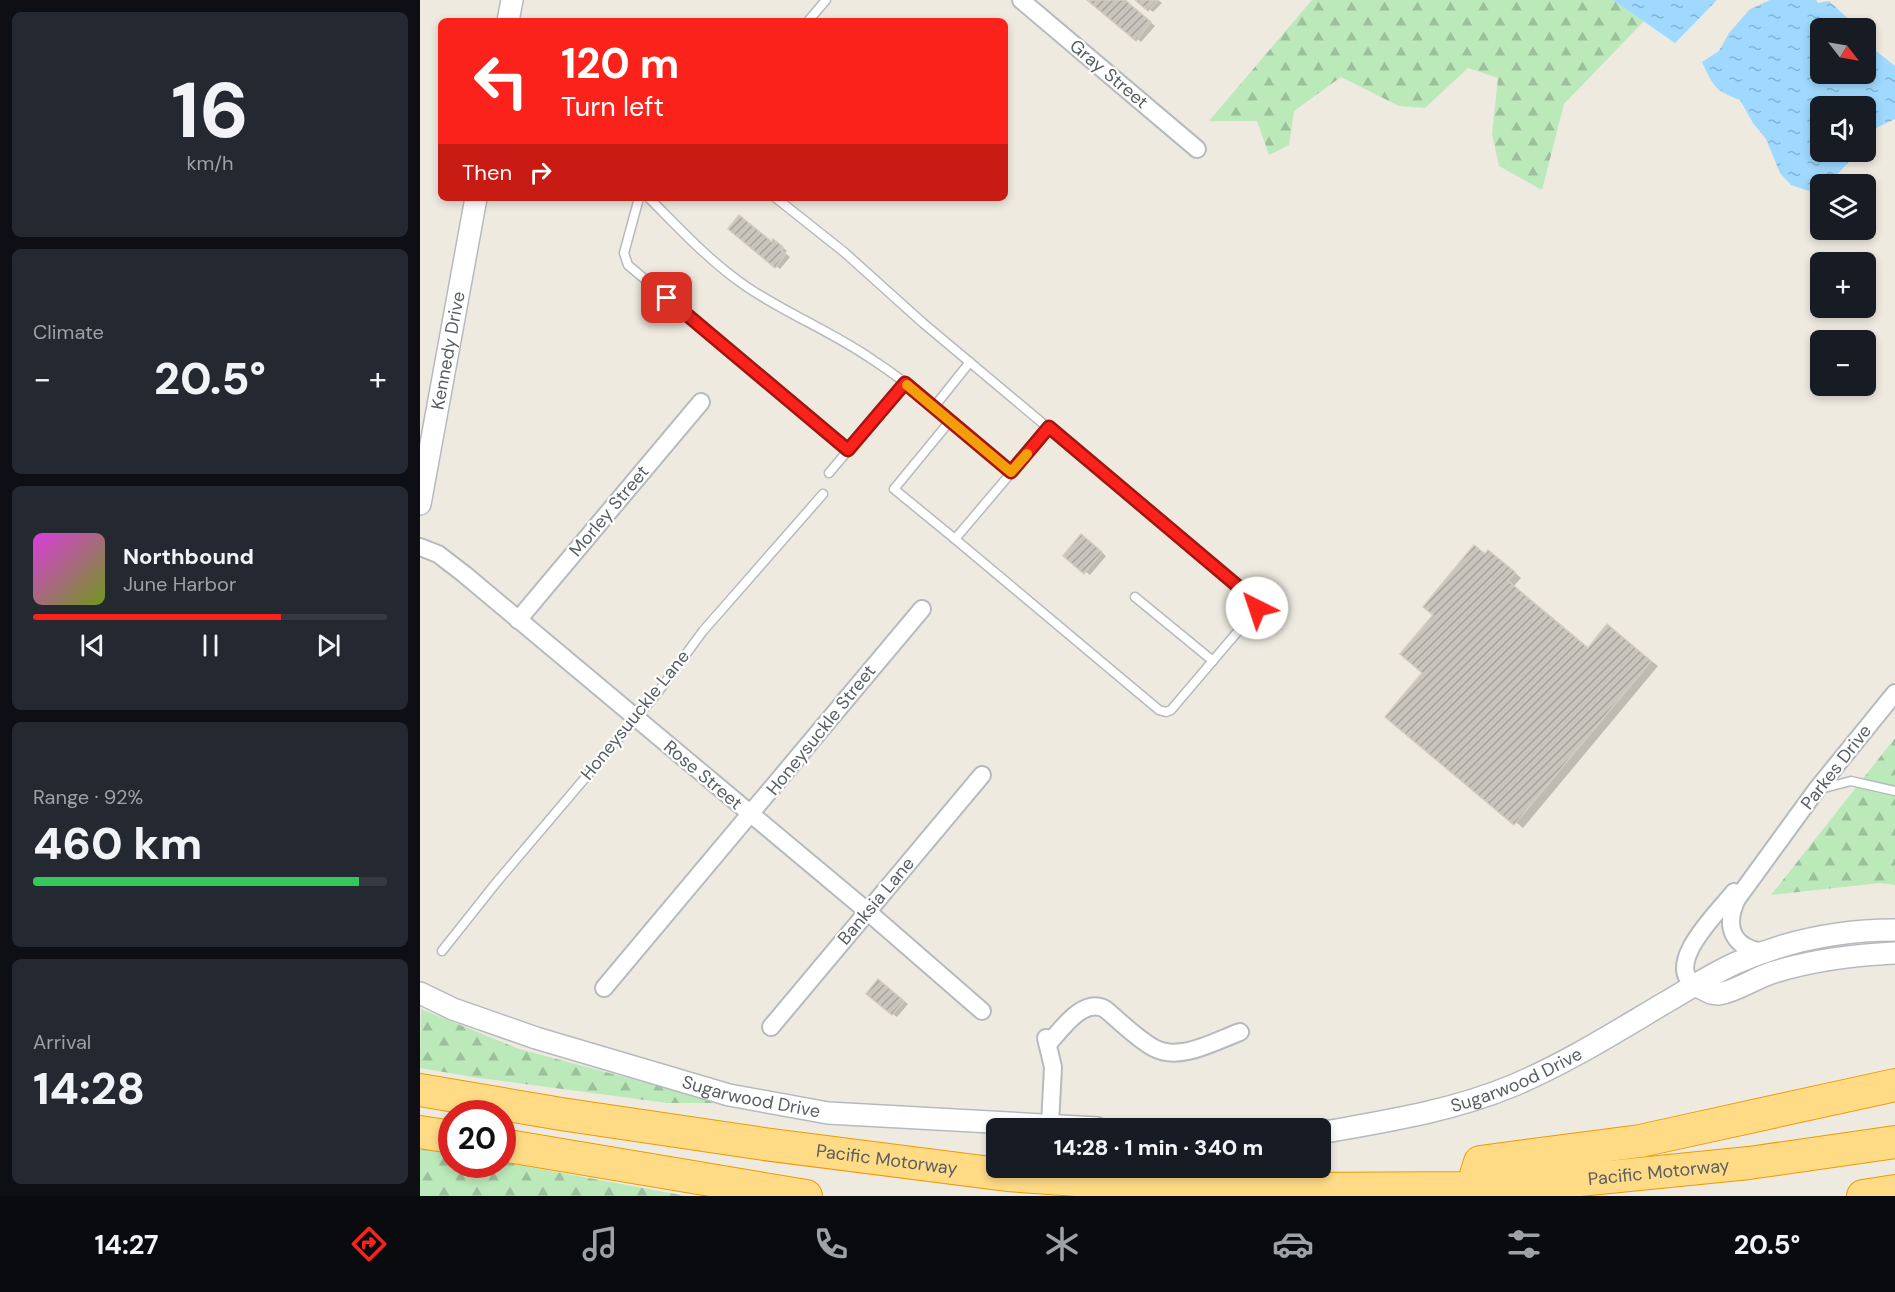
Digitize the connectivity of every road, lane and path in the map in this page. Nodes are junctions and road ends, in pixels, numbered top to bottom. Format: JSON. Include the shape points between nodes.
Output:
{"nodes":[{"id":1,"x":512,"y":0,"type":"edge"},
{"id":2,"x":826,"y":0,"type":"edge"},
{"id":3,"x":1021,"y":0,"type":"edge"},
{"id":4,"x":509,"y":18,"type":"edge"},
{"id":5,"x":811,"y":18,"type":"edge"},
{"id":6,"x":1197,"y":149,"type":"dead end"},
{"id":7,"x":475,"y":201,"type":"edge"},
{"id":8,"x":638,"y":201,"type":"edge"},
{"id":9,"x":652,"y":201,"type":"edge"},
{"id":10,"x":780,"y":201,"type":"edge"},
{"id":11,"x":970,"y":362,"type":"junction"},
{"id":12,"x":905,"y":383,"type":"junction"},
{"id":13,"x":700,"y":402,"type":"dead end"},
{"id":14,"x":933,"y":407,"type":"junction"},
{"id":15,"x":950,"y":420,"type":"junction"},
{"id":16,"x":1049,"y":427,"type":"junction"},
{"id":17,"x":848,"y":450,"type":"junction"},
{"id":18,"x":424,"y":455,"type":"edge"},
{"id":19,"x":1011,"y":472,"type":"junction"},
{"id":20,"x":829,"y":473,"type":"dead end"},
{"id":21,"x":823,"y":494,"type":"dead end"},
{"id":22,"x":420,"y":504,"type":"edge"},
{"id":23,"x":955,"y":539,"type":"junction"},
{"id":24,"x":420,"y":547,"type":"edge"},
{"id":25,"x":1135,"y":597,"type":"dead end"},
{"id":26,"x":922,"y":609,"type":"dead end"},
{"id":27,"x":518,"y":620,"type":"junction"},
{"id":28,"x":1213,"y":661,"type":"junction"},
{"id":29,"x":1895,"y":693,"type":"edge"},
{"id":30,"x":635,"y":717,"type":"junction"},
{"id":31,"x":982,"y":775,"type":"dead end"},
{"id":32,"x":1817,"y":789,"type":"junction"},
{"id":33,"x":1895,"y":791,"type":"edge"},
{"id":34,"x":751,"y":815,"type":"junction"},
{"id":35,"x":1777,"y":842,"type":"junction"},
{"id":36,"x":867,"y":911,"type":"junction"},
{"id":37,"x":1895,"y":930,"type":"edge"},
{"id":38,"x":442,"y":951,"type":"dead end"},
{"id":39,"x":1764,"y":952,"type":"junction"},
{"id":40,"x":1895,"y":953,"type":"edge"},
{"id":41,"x":1695,"y":985,"type":"junction"},
{"id":42,"x":604,"y":988,"type":"dead end"},
{"id":43,"x":420,"y":993,"type":"edge"},
{"id":44,"x":982,"y":1011,"type":"dead end"},
{"id":45,"x":771,"y":1027,"type":"dead end"},
{"id":46,"x":1240,"y":1032,"type":"dead end"},
{"id":47,"x":1895,"y":1085,"type":"edge"},
{"id":48,"x":420,"y":1090,"type":"edge"},
{"id":49,"x":1050,"y":1118,"type":"edge"},
{"id":50,"x":986,"y":1122,"type":"edge"},
{"id":51,"x":1331,"y":1131,"type":"edge"},
{"id":52,"x":420,"y":1132,"type":"edge"},
{"id":53,"x":438,"y":1135,"type":"edge"},
{"id":54,"x":1895,"y":1142,"type":"edge"},
{"id":55,"x":516,"y":1147,"type":"edge"},
{"id":56,"x":1472,"y":1188,"type":"junction"},
{"id":57,"x":1179,"y":1190,"type":"edge"},
{"id":58,"x":1895,"y":1191,"type":"edge"},
{"id":59,"x":806,"y":1196,"type":"edge"},
{"id":60,"x":1863,"y":1196,"type":"edge"}],
"edges":[{"from":1,"to":4,"type":"street"},
{"from":2,"to":5,"type":"lane"},
{"from":3,"to":6,"type":"street","name":"Gray Street"},
{"from":7,"to":18,"type":"street","name":"Kennedy Drive"},
{"from":8,"to":17,"type":"lane","via":[[624,253],[628,265]]},
{"from":9,"to":12,"type":"lane","via":[[703,252],[747,287],[851,345]]},
{"from":10,"to":11,"type":"lane"},
{"from":11,"to":14,"type":"lane"},
{"from":11,"to":16,"type":"lane"},
{"from":12,"to":14,"type":"lane"},
{"from":12,"to":17,"type":"lane"},
{"from":13,"to":27,"type":"street","name":"Morley Street"},
{"from":14,"to":15,"type":"lane"},
{"from":15,"to":19,"type":"lane"},
{"from":15,"to":23,"type":"lane","via":[[894,489]]},
{"from":16,"to":19,"type":"lane"},
{"from":16,"to":28,"type":"lane","via":[[1257,603]]},
{"from":17,"to":20,"type":"lane"},
{"from":18,"to":22,"type":"street","name":"Kennedy Drive"},
{"from":19,"to":23,"type":"lane"},
{"from":21,"to":30,"type":"lane","name":"Honeysuuckle Lane","via":[[703,631]]},
{"from":23,"to":28,"type":"lane","via":[[1161,711],[1173,709]]},
{"from":24,"to":27,"type":"street","name":"Rose Street","via":[[438,554]]},
{"from":25,"to":28,"type":"lane"},
{"from":26,"to":34,"type":"street","name":"Honeysuckle Street"},
{"from":27,"to":30,"type":"street","name":"Rose Street"},
{"from":29,"to":32,"type":"street","name":"Parkes Drive"},
{"from":30,"to":34,"type":"street","name":"Rose Street"},
{"from":30,"to":38,"type":"lane","name":"Honeysuuckle Lane"},
{"from":31,"to":36,"type":"street","name":"Banksia Lane"},
{"from":32,"to":33,"type":"lane","via":[[1851,781]]},
{"from":32,"to":35,"type":"street","name":"Parkes Drive"},
{"from":34,"to":36,"type":"street","name":"Rose Street"},
{"from":34,"to":42,"type":"street","name":"Honeysuckle Street"},
{"from":35,"to":39,"type":"street","name":"Parkes Drive","via":[[1737,898],[1731,920],[1739,943]]},
{"from":35,"to":41,"type":"street","name":"Parkes Drive","via":[[1691,947],[1685,974]]},
{"from":36,"to":44,"type":"street","name":"Rose Street"},
{"from":36,"to":45,"type":"street","name":"Banksia Lane"},
{"from":37,"to":39,"type":"street","name":"Sugarwood Drive","via":[[1829,935]]},
{"from":39,"to":41,"type":"street","name":"Sugarwood Drive"},
{"from":40,"to":41,"type":"street","via":[[1810,962],[1719,994]]},
{"from":41,"to":51,"type":"street","name":"Sugarwood Drive","via":[[1590,1048],[1512,1086],[1430,1113]]},
{"from":43,"to":50,"type":"street","name":"Sugarwood Drive","via":[[453,1010],[536,1038],[729,1095],[828,1113]]},
{"from":46,"to":49,"type":"street","via":[[1188,1051],[1166,1052],[1146,1043],[1103,1008],[1092,1006],[1047,1041],[1053,1067]]},
{"from":47,"to":56,"type":"highway","via":[[1640,1141],[1480,1162]]},
{"from":48,"to":57,"type":"highway","name":"Pacific Motorway","via":[[764,1144],[1007,1175]]},
{"from":52,"to":53,"type":"highway"},
{"from":54,"to":56,"type":"highway","name":"Pacific Motorway","via":[[1749,1163]]},
{"from":55,"to":59,"type":"highway"},
{"from":56,"to":57,"type":"highway","name":"Pacific Motorway"},
{"from":58,"to":60,"type":"highway"}]}
